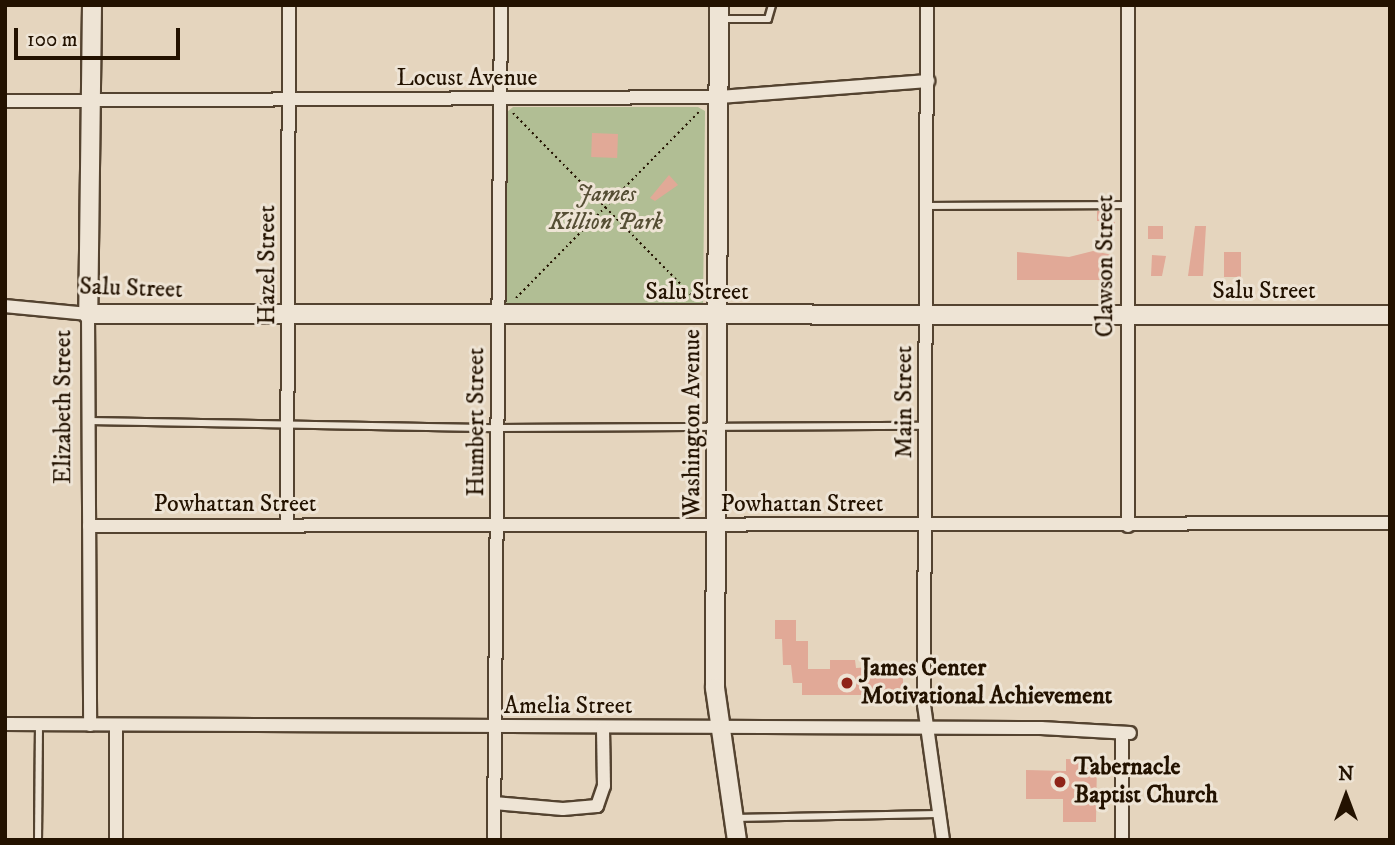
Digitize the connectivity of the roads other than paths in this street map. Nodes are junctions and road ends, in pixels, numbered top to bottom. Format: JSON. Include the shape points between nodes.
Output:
{"nodes":[{"id":1,"x":92,"y":5,"type":"edge"},
{"id":2,"x":289,"y":5,"type":"edge"},
{"id":3,"x":501,"y":5,"type":"edge"},
{"id":4,"x":772,"y":5,"type":"edge"},
{"id":5,"x":928,"y":5,"type":"edge"},
{"id":6,"x":1128,"y":5,"type":"edge"},
{"id":7,"x":719,"y":12,"type":"edge"},
{"id":8,"x":928,"y":81,"type":"junction"},
{"id":9,"x":719,"y":97,"type":"junction"},
{"id":10,"x":500,"y":100,"type":"junction"},
{"id":11,"x":5,"y":101,"type":"edge"},
{"id":12,"x":90,"y":101,"type":"junction"},
{"id":13,"x":290,"y":101,"type":"junction"},
{"id":14,"x":1128,"y":205,"type":"junction"},
{"id":15,"x":927,"y":206,"type":"junction"},
{"id":16,"x":5,"y":306,"type":"edge"},
{"id":17,"x":505,"y":311,"type":"junction"},
{"id":18,"x":88,"y":314,"type":"junction"},
{"id":19,"x":1390,"y":315,"type":"edge"},
{"id":20,"x":288,"y":317,"type":"junction"},
{"id":21,"x":718,"y":317,"type":"junction"},
{"id":22,"x":926,"y":317,"type":"junction"},
{"id":23,"x":1127,"y":317,"type":"junction"},
{"id":24,"x":89,"y":421,"type":"junction"},
{"id":25,"x":288,"y":425,"type":"junction"},
{"id":26,"x":717,"y":426,"type":"junction"},
{"id":27,"x":925,"y":426,"type":"junction"},
{"id":28,"x":498,"y":428,"type":"junction"},
{"id":29,"x":1390,"y":523,"type":"edge"},
{"id":30,"x":925,"y":525,"type":"junction"},
{"id":31,"x":89,"y":526,"type":"junction"},
{"id":32,"x":287,"y":526,"type":"junction"},
{"id":33,"x":716,"y":526,"type":"junction"},
{"id":34,"x":1128,"y":526,"type":"junction"},
{"id":35,"x":498,"y":528,"type":"junction"},
{"id":36,"x":5,"y":724,"type":"edge"},
{"id":37,"x":39,"y":724,"type":"junction"},
{"id":38,"x":90,"y":725,"type":"junction"},
{"id":39,"x":116,"y":727,"type":"junction"},
{"id":40,"x":495,"y":727,"type":"junction"},
{"id":41,"x":925,"y":727,"type":"junction"},
{"id":42,"x":603,"y":728,"type":"junction"},
{"id":43,"x":718,"y":728,"type":"junction"},
{"id":44,"x":494,"y":803,"type":"junction"},
{"id":45,"x":938,"y":814,"type":"junction"},
{"id":46,"x":733,"y":818,"type":"junction"},
{"id":47,"x":38,"y":840,"type":"edge"},
{"id":48,"x":116,"y":840,"type":"edge"},
{"id":49,"x":494,"y":840,"type":"edge"},
{"id":50,"x":737,"y":840,"type":"edge"},
{"id":51,"x":943,"y":840,"type":"edge"},
{"id":52,"x":1122,"y":840,"type":"edge"}],
"edges":[{"from":1,"to":12,"type":"street","name":"Elizabeth Street"},
{"from":2,"to":13,"type":"street","name":"Hazel Street"},
{"from":3,"to":10,"type":"street","name":"Humbert Street"},
{"from":4,"to":7,"type":"lane","via":[[768,19]]},
{"from":5,"to":8,"type":"street","name":"Main Street"},
{"from":6,"to":14,"type":"street","name":"Clawson Street"},
{"from":7,"to":9,"type":"street","name":"Washington Avenue"},
{"from":8,"to":9,"type":"street","name":"Locust Avenue"},
{"from":8,"to":15,"type":"street","name":"Main Street"},
{"from":9,"to":10,"type":"street","name":"Locust Avenue"},
{"from":9,"to":21,"type":"street","name":"Washington Avenue"},
{"from":10,"to":13,"type":"street","name":"Locust Avenue"},
{"from":10,"to":17,"type":"street","name":"Humbert Street"},
{"from":11,"to":12,"type":"street","name":"Locust Avenue"},
{"from":12,"to":13,"type":"street","name":"Locust Avenue"},
{"from":12,"to":18,"type":"street","name":"Elizabeth Street"},
{"from":13,"to":20,"type":"street","name":"Hazel Street"},
{"from":14,"to":15,"type":"lane"},
{"from":14,"to":23,"type":"street","name":"Clawson Street"},
{"from":15,"to":22,"type":"street","name":"Main Street"},
{"from":16,"to":18,"type":"street","name":"Salu Street"},
{"from":17,"to":20,"type":"street","name":"Salu Street"},
{"from":17,"to":21,"type":"street","name":"Salu Street"},
{"from":17,"to":28,"type":"street","name":"Humbert Street"},
{"from":18,"to":20,"type":"street","name":"Salu Street"},
{"from":18,"to":24,"type":"street","name":"Elizabeth Street"},
{"from":19,"to":23,"type":"street","name":"Salu Street"},
{"from":20,"to":25,"type":"street","name":"Hazel Street"},
{"from":21,"to":22,"type":"street","name":"Salu Street"},
{"from":21,"to":26,"type":"street","name":"Washington Avenue"},
{"from":22,"to":23,"type":"street","name":"Salu Street"},
{"from":22,"to":27,"type":"street","name":"Main Street"},
{"from":23,"to":34,"type":"street","name":"Clawson Street"},
{"from":24,"to":25,"type":"lane"},
{"from":24,"to":31,"type":"street","name":"Elizabeth Street"},
{"from":25,"to":28,"type":"lane"},
{"from":25,"to":32,"type":"street","name":"Hazel Street"},
{"from":26,"to":27,"type":"lane"},
{"from":26,"to":28,"type":"lane"},
{"from":26,"to":33,"type":"street","name":"Washington Avenue"},
{"from":27,"to":30,"type":"street","name":"Main Street"},
{"from":28,"to":35,"type":"street","name":"Humbert Street"},
{"from":29,"to":34,"type":"street","name":"Powhattan Street"},
{"from":30,"to":33,"type":"street","name":"Powhattan Street"},
{"from":30,"to":34,"type":"street","name":"Powhattan Street"},
{"from":30,"to":41,"type":"street","name":"Main Street"},
{"from":31,"to":32,"type":"street","name":"Powhattan Street"},
{"from":31,"to":38,"type":"street","name":"Elizabeth Street"},
{"from":32,"to":35,"type":"street","name":"Powhattan Street"},
{"from":33,"to":35,"type":"street","name":"Powhattan Street"},
{"from":33,"to":43,"type":"street","name":"Washington Avenue"},
{"from":35,"to":40,"type":"street","name":"Humbert Street"},
{"from":36,"to":37,"type":"street","name":"Amelia Street"},
{"from":37,"to":38,"type":"street","name":"Amelia Street"},
{"from":37,"to":47,"type":"lane"},
{"from":38,"to":39,"type":"street","name":"Amelia Street"},
{"from":39,"to":40,"type":"street","name":"Amelia Street"},
{"from":39,"to":48,"type":"street"},
{"from":40,"to":42,"type":"street","name":"Amelia Street"},
{"from":40,"to":44,"type":"street","name":"Humbert Street"},
{"from":41,"to":43,"type":"street","name":"Amelia Street"},
{"from":41,"to":45,"type":"street","name":"Main Street"},
{"from":41,"to":52,"type":"street","name":"Amelia Street","via":[[1126,733]]},
{"from":42,"to":43,"type":"street","name":"Amelia Street"},
{"from":42,"to":44,"type":"street","via":[[604,786],[597,806],[563,810]]},
{"from":43,"to":46,"type":"street","name":"Washington Avenue"},
{"from":44,"to":49,"type":"street","name":"Humbert Street"},
{"from":45,"to":46,"type":"lane"},
{"from":45,"to":51,"type":"street","name":"Main Street"},
{"from":46,"to":50,"type":"street","name":"Washington Avenue"}]}
